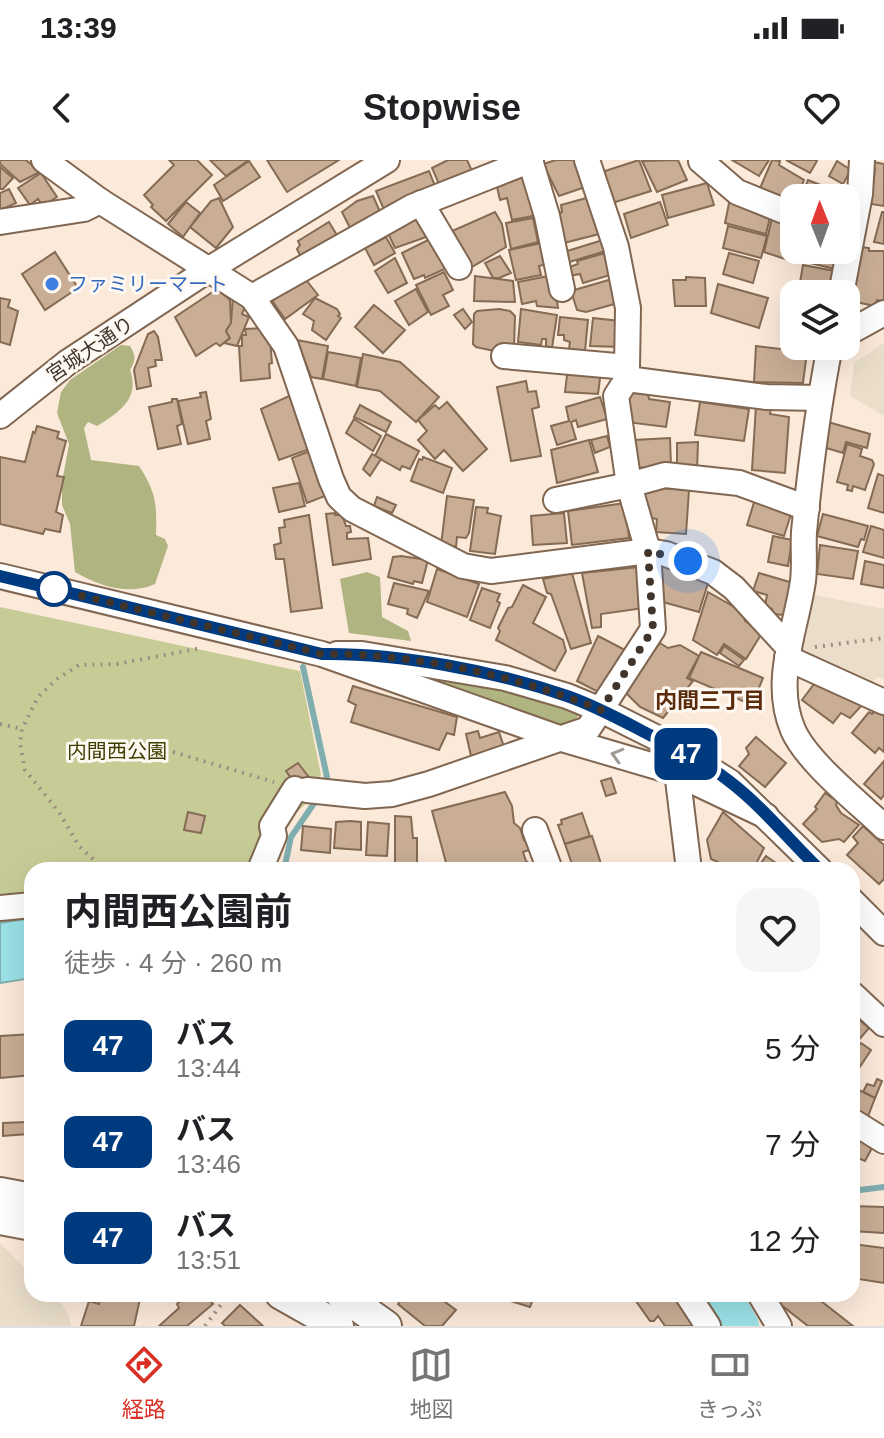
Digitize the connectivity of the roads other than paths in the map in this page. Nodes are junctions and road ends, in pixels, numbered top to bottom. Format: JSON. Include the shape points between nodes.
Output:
{"nodes":[{"id":1,"x":44,"y":160,"type":"edge"},
{"id":2,"x":387,"y":160,"type":"edge"},
{"id":3,"x":530,"y":160,"type":"edge"},
{"id":4,"x":587,"y":160,"type":"edge"},
{"id":5,"x":861,"y":160,"type":"edge"},
{"id":6,"x":701,"y":161,"type":"edge"},
{"id":7,"x":860,"y":194,"type":"edge"},
{"id":8,"x":100,"y":201,"type":"junction"},
{"id":9,"x":421,"y":203,"type":"junction"},
{"id":10,"x":780,"y":209,"type":"edge"},
{"id":11,"x":0,"y":222,"type":"edge"},
{"id":12,"x":459,"y":267,"type":"dead end"},
{"id":13,"x":211,"y":268,"type":"junction"},
{"id":14,"x":562,"y":289,"type":"dead end"},
{"id":15,"x":252,"y":297,"type":"junction"},
{"id":16,"x":884,"y":313,"type":"edge"},
{"id":17,"x":860,"y":326,"type":"edge"},
{"id":18,"x":504,"y":356,"type":"dead end"},
{"id":19,"x":827,"y":360,"type":"edge"},
{"id":20,"x":627,"y":373,"type":"junction"},
{"id":21,"x":820,"y":398,"type":"junction"},
{"id":22,"x":0,"y":416,"type":"edge"},
{"id":23,"x":629,"y":485,"type":"junction"},
{"id":24,"x":556,"y":500,"type":"dead end"},
{"id":25,"x":807,"y":508,"type":"junction"},
{"id":26,"x":648,"y":551,"type":"junction"},
{"id":27,"x":0,"y":576,"type":"edge"},
{"id":28,"x":788,"y":653,"type":"junction"},
{"id":29,"x":322,"y":654,"type":"junction"},
{"id":30,"x":884,"y":702,"type":"edge"},
{"id":31,"x":601,"y":710,"type":"junction"},
{"id":32,"x":562,"y":739,"type":"junction"},
{"id":33,"x":671,"y":745,"type":"junction"},
{"id":34,"x":678,"y":774,"type":"junction"},
{"id":35,"x":766,"y":816,"type":"junction"},
{"id":36,"x":884,"y":827,"type":"edge"},
{"id":37,"x":535,"y":830,"type":"dead end"},
{"id":38,"x":263,"y":862,"type":"edge"},
{"id":39,"x":547,"y":862,"type":"edge"},
{"id":40,"x":689,"y":862,"type":"edge"},
{"id":41,"x":812,"y":862,"type":"edge"},
{"id":42,"x":24,"y":906,"type":"edge"},
{"id":43,"x":0,"y":908,"type":"edge"},
{"id":44,"x":860,"y":909,"type":"edge"},
{"id":45,"x":884,"y":933,"type":"edge"},
{"id":46,"x":860,"y":1002,"type":"edge"},
{"id":47,"x":884,"y":1024,"type":"edge"},
{"id":48,"x":860,"y":1126,"type":"edge"},
{"id":49,"x":884,"y":1141,"type":"edge"},
{"id":50,"x":0,"y":1193,"type":"edge"},
{"id":51,"x":24,"y":1198,"type":"edge"},
{"id":52,"x":0,"y":1219,"type":"edge"},
{"id":53,"x":24,"y":1224,"type":"edge"},
{"id":54,"x":295,"y":1302,"type":"edge"},
{"id":55,"x":352,"y":1302,"type":"edge"},
{"id":56,"x":692,"y":1302,"type":"edge"},
{"id":57,"x":765,"y":1302,"type":"edge"},
{"id":58,"x":338,"y":1326,"type":"edge"},
{"id":59,"x":386,"y":1326,"type":"edge"},
{"id":60,"x":708,"y":1326,"type":"edge"},
{"id":61,"x":779,"y":1326,"type":"edge"}],
"edges":[{"from":1,"to":8,"type":"street"},
{"from":2,"to":13,"type":"street","name":"宮城大通り"},
{"from":3,"to":9,"type":"street"},
{"from":3,"to":14,"type":"street"},
{"from":4,"to":20,"type":"street","via":[[616,247],[628,308]]},
{"from":5,"to":7,"type":"street"},
{"from":6,"to":10,"type":"street","via":[[737,192]]},
{"from":8,"to":11,"type":"street","via":[[84,209]]},
{"from":8,"to":13,"type":"street"},
{"from":9,"to":12,"type":"street"},
{"from":9,"to":15,"type":"street"},
{"from":13,"to":15,"type":"street"},
{"from":13,"to":22,"type":"street","name":"宮城大通り","via":[[68,362]]},
{"from":15,"to":26,"type":"street","via":[[286,346],[331,479],[352,509],[476,571]]},
{"from":16,"to":17,"type":"street"},
{"from":18,"to":20,"type":"street"},
{"from":19,"to":21,"type":"street"},
{"from":20,"to":21,"type":"street","via":[[766,397]]},
{"from":20,"to":23,"type":"street","via":[[616,396]]},
{"from":21,"to":25,"type":"street"},
{"from":23,"to":24,"type":"street"},
{"from":23,"to":25,"type":"street","via":[[665,475],[739,483]]},
{"from":23,"to":26,"type":"street"},
{"from":25,"to":28,"type":"street","via":[[803,579]]},
{"from":26,"to":28,"type":"street","via":[[713,572],[734,588]]},
{"from":26,"to":31,"type":"street","via":[[653,629]]},
{"from":27,"to":29,"type":"street"},
{"from":28,"to":30,"type":"street"},
{"from":28,"to":36,"type":"street","via":[[786,707],[794,732],[810,756]]},
{"from":29,"to":31,"type":"street","via":[[362,654],[493,675]]},
{"from":29,"to":32,"type":"street"},
{"from":31,"to":32,"type":"street","via":[[588,729]]},
{"from":31,"to":33,"type":"street"},
{"from":34,"to":32,"type":"street","one_way":true},
{"from":32,"to":38,"type":"street","via":[[392,794],[301,790],[272,826],[274,836]]},
{"from":33,"to":34,"type":"street"},
{"from":33,"to":35,"type":"street","via":[[730,782]]},
{"from":34,"to":35,"type":"street"},
{"from":34,"to":40,"type":"street"},
{"from":35,"to":41,"type":"street"},
{"from":37,"to":39,"type":"street"},
{"from":42,"to":43,"type":"street"},
{"from":44,"to":45,"type":"street"},
{"from":46,"to":47,"type":"street"},
{"from":48,"to":49,"type":"street"},
{"from":50,"to":51,"type":"main road"},
{"from":52,"to":53,"type":"main road"},
{"from":54,"to":58,"type":"main road"},
{"from":55,"to":59,"type":"main road"},
{"from":56,"to":60,"type":"street"},
{"from":57,"to":61,"type":"street"}]}
